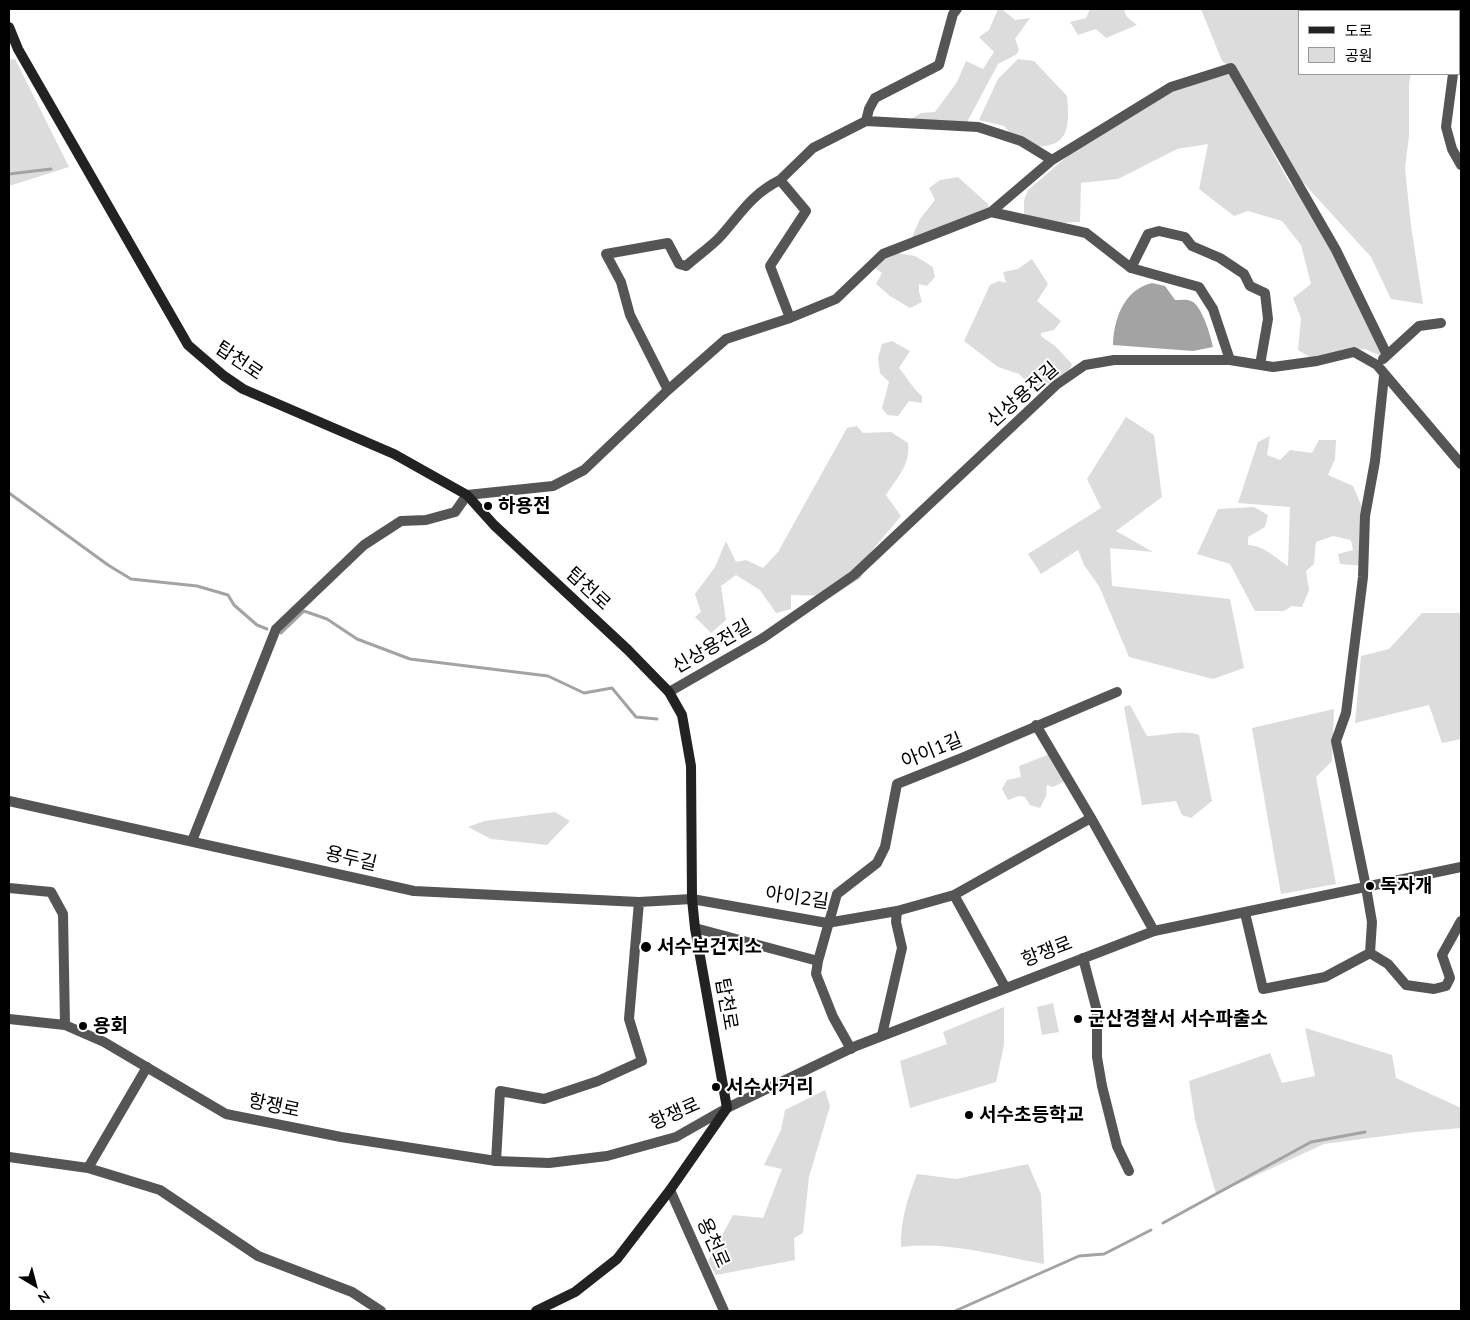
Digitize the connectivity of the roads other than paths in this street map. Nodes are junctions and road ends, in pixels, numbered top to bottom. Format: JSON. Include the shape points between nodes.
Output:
{"nodes":[{"id":1,"x":957,"y":9,"type":"edge"},
{"id":2,"x":9,"y":27,"type":"edge"},
{"id":3,"x":1453,"y":75,"type":"edge"},
{"id":4,"x":866,"y":121,"type":"junction"},
{"id":5,"x":1052,"y":160,"type":"junction"},
{"id":6,"x":1461,"y":165,"type":"edge"},
{"id":7,"x":780,"y":180,"type":"junction"},
{"id":8,"x":991,"y":212,"type":"junction"},
{"id":9,"x":1131,"y":268,"type":"junction"},
{"id":10,"x":790,"y":318,"type":"junction"},
{"id":11,"x":1441,"y":323,"type":"dead end"},
{"id":12,"x":1387,"y":355,"type":"junction"},
{"id":13,"x":1230,"y":360,"type":"junction"},
{"id":14,"x":1260,"y":365,"type":"junction"},
{"id":15,"x":1377,"y":365,"type":"junction"},
{"id":16,"x":1384,"y":376,"type":"junction"},
{"id":17,"x":668,"y":390,"type":"junction"},
{"id":18,"x":1461,"y":464,"type":"edge"},
{"id":19,"x":467,"y":495,"type":"junction"},
{"id":20,"x":669,"y":692,"type":"junction"},
{"id":21,"x":1118,"y":692,"type":"dead end"},
{"id":22,"x":1036,"y":725,"type":"junction"},
{"id":23,"x":9,"y":801,"type":"edge"},
{"id":24,"x":1091,"y":818,"type":"junction"},
{"id":25,"x":192,"y":841,"type":"junction"},
{"id":26,"x":1461,"y":867,"type":"edge"},
{"id":27,"x":1366,"y":887,"type":"junction"},
{"id":28,"x":9,"y":888,"type":"edge"},
{"id":29,"x":954,"y":896,"type":"junction"},
{"id":30,"x":692,"y":899,"type":"junction"},
{"id":31,"x":639,"y":902,"type":"junction"},
{"id":32,"x":897,"y":911,"type":"junction"},
{"id":33,"x":1245,"y":913,"type":"junction"},
{"id":34,"x":1461,"y":921,"type":"edge"},
{"id":35,"x":827,"y":923,"type":"junction"},
{"id":36,"x":695,"y":928,"type":"junction"},
{"id":37,"x":1154,"y":931,"type":"junction"},
{"id":38,"x":1370,"y":953,"type":"junction"},
{"id":39,"x":1083,"y":958,"type":"junction"},
{"id":40,"x":818,"y":961,"type":"junction"},
{"id":41,"x":1005,"y":987,"type":"junction"},
{"id":42,"x":9,"y":1019,"type":"edge"},
{"id":43,"x":65,"y":1025,"type":"junction"},
{"id":44,"x":882,"y":1036,"type":"junction"},
{"id":45,"x":850,"y":1049,"type":"junction"},
{"id":46,"x":147,"y":1067,"type":"junction"},
{"id":47,"x":727,"y":1108,"type":"junction"},
{"id":48,"x":9,"y":1157,"type":"edge"},
{"id":49,"x":496,"y":1162,"type":"junction"},
{"id":50,"x":88,"y":1168,"type":"junction"},
{"id":51,"x":1129,"y":1171,"type":"dead end"},
{"id":52,"x":670,"y":1190,"type":"junction"},
{"id":53,"x":380,"y":1311,"type":"edge"},
{"id":54,"x":536,"y":1311,"type":"edge"},
{"id":55,"x":724,"y":1311,"type":"edge"}],
"edges":[{"from":1,"to":4,"type":"street","via":[[939,65],[876,98],[868,109]]},
{"from":2,"to":19,"type":"main road","name":"탑천로","via":[[18,49],[188,346],[243,389],[394,454]]},
{"from":3,"to":6,"type":"street","via":[[1446,128]]},
{"from":4,"to":5,"type":"street","via":[[978,127],[1021,141]]},
{"from":4,"to":7,"type":"street","via":[[813,148]]},
{"from":5,"to":8,"type":"street"},
{"from":5,"to":12,"type":"street","via":[[1171,86],[1231,68],[1336,250]]},
{"from":7,"to":10,"type":"street","via":[[806,211],[770,266]]},
{"from":7,"to":17,"type":"street","via":[[764,187],[737,213],[718,239],[686,266],[679,264],[668,243],[606,254],[621,282],[630,315]]},
{"from":8,"to":9,"type":"street","via":[[1086,233]]},
{"from":8,"to":10,"type":"street","via":[[883,254],[836,298]]},
{"from":9,"to":13,"type":"street","via":[[1199,287],[1213,309]]},
{"from":9,"to":14,"type":"street","via":[[1148,234],[1159,231],[1185,237],[1192,246],[1220,258],[1244,274],[1250,286],[1265,293],[1268,319]]},
{"from":10,"to":17,"type":"street","via":[[726,339]]},
{"from":11,"to":12,"type":"street","via":[[1419,326]]},
{"from":12,"to":15,"type":"street"},
{"from":13,"to":14,"type":"street","name":"신상용전길"},
{"from":13,"to":20,"type":"street","name":"신상용전길","via":[[1114,360],[1085,365],[1056,385],[854,575],[762,638]]},
{"from":14,"to":15,"type":"street","name":"신상용전길","via":[[1273,367],[1317,362],[1354,352]]},
{"from":15,"to":16,"type":"street","name":"신상용전길"},
{"from":16,"to":18,"type":"street","name":"신상용전길"},
{"from":16,"to":27,"type":"street","via":[[1375,461],[1365,516],[1363,577],[1346,713],[1336,740]]},
{"from":17,"to":19,"type":"street","via":[[584,470],[553,486]]},
{"from":19,"to":20,"type":"main road","name":"탑천로","via":[[494,525]]},
{"from":19,"to":25,"type":"street","via":[[455,512],[426,520],[401,521],[364,544],[276,629]]},
{"from":20,"to":30,"type":"main road","name":"탑천로","via":[[682,715],[691,766]]},
{"from":21,"to":22,"type":"street"},
{"from":22,"to":24,"type":"street"},
{"from":22,"to":35,"type":"street","name":"아이1길","via":[[897,784],[885,847],[877,863],[837,894]]},
{"from":23,"to":25,"type":"street","name":"용두길"},
{"from":24,"to":29,"type":"street","name":"아이2길"},
{"from":24,"to":37,"type":"street"},
{"from":25,"to":31,"type":"street","name":"용두길","via":[[414,890]]},
{"from":26,"to":27,"type":"street","name":"항쟁로"},
{"from":27,"to":33,"type":"street","name":"항쟁로"},
{"from":27,"to":38,"type":"street","via":[[1372,922]]},
{"from":28,"to":43,"type":"street","via":[[51,892],[63,914]]},
{"from":29,"to":32,"type":"street","name":"아이2길"},
{"from":29,"to":41,"type":"street"},
{"from":30,"to":31,"type":"street","name":"용두길"},
{"from":30,"to":35,"type":"street","name":"아이2길"},
{"from":30,"to":36,"type":"main road","name":"탑천로"},
{"from":31,"to":49,"type":"street","via":[[629,1020],[642,1061],[598,1081],[544,1099],[500,1091]]},
{"from":32,"to":35,"type":"street","name":"아이2길"},
{"from":32,"to":44,"type":"street","via":[[902,948]]},
{"from":33,"to":37,"type":"street","name":"항쟁로"},
{"from":33,"to":38,"type":"street","via":[[1262,989],[1325,976]]},
{"from":34,"to":38,"type":"street","via":[[1442,955],[1450,978],[1446,986],[1434,989],[1406,985],[1388,964]]},
{"from":35,"to":40,"type":"street","name":"아이1길"},
{"from":36,"to":40,"type":"street"},
{"from":36,"to":47,"type":"main road","name":"탑천로"},
{"from":37,"to":39,"type":"street","name":"항쟁로"},
{"from":39,"to":41,"type":"street","name":"항쟁로"},
{"from":39,"to":51,"type":"street","via":[[1097,1011],[1097,1057],[1102,1086],[1117,1146]]},
{"from":40,"to":45,"type":"street","name":"아이1길","via":[[816,974]]},
{"from":41,"to":44,"type":"street","name":"항쟁로"},
{"from":42,"to":43,"type":"street","name":"항쟁로"},
{"from":43,"to":46,"type":"street","name":"항쟁로","via":[[104,1042]]},
{"from":44,"to":45,"type":"street","name":"항쟁로"},
{"from":45,"to":47,"type":"street","name":"항쟁로"},
{"from":46,"to":49,"type":"street","name":"항쟁로","via":[[226,1114],[324,1134]]},
{"from":46,"to":50,"type":"street"},
{"from":47,"to":49,"type":"street","name":"항쟁로","via":[[676,1136],[607,1156],[549,1163]]},
{"from":47,"to":52,"type":"main road"},
{"from":48,"to":50,"type":"street"},
{"from":50,"to":53,"type":"street","via":[[160,1190],[258,1256],[352,1292]]},
{"from":52,"to":54,"type":"main road","via":[[617,1259],[575,1292]]},
{"from":52,"to":55,"type":"street","name":"용천로"}]}
